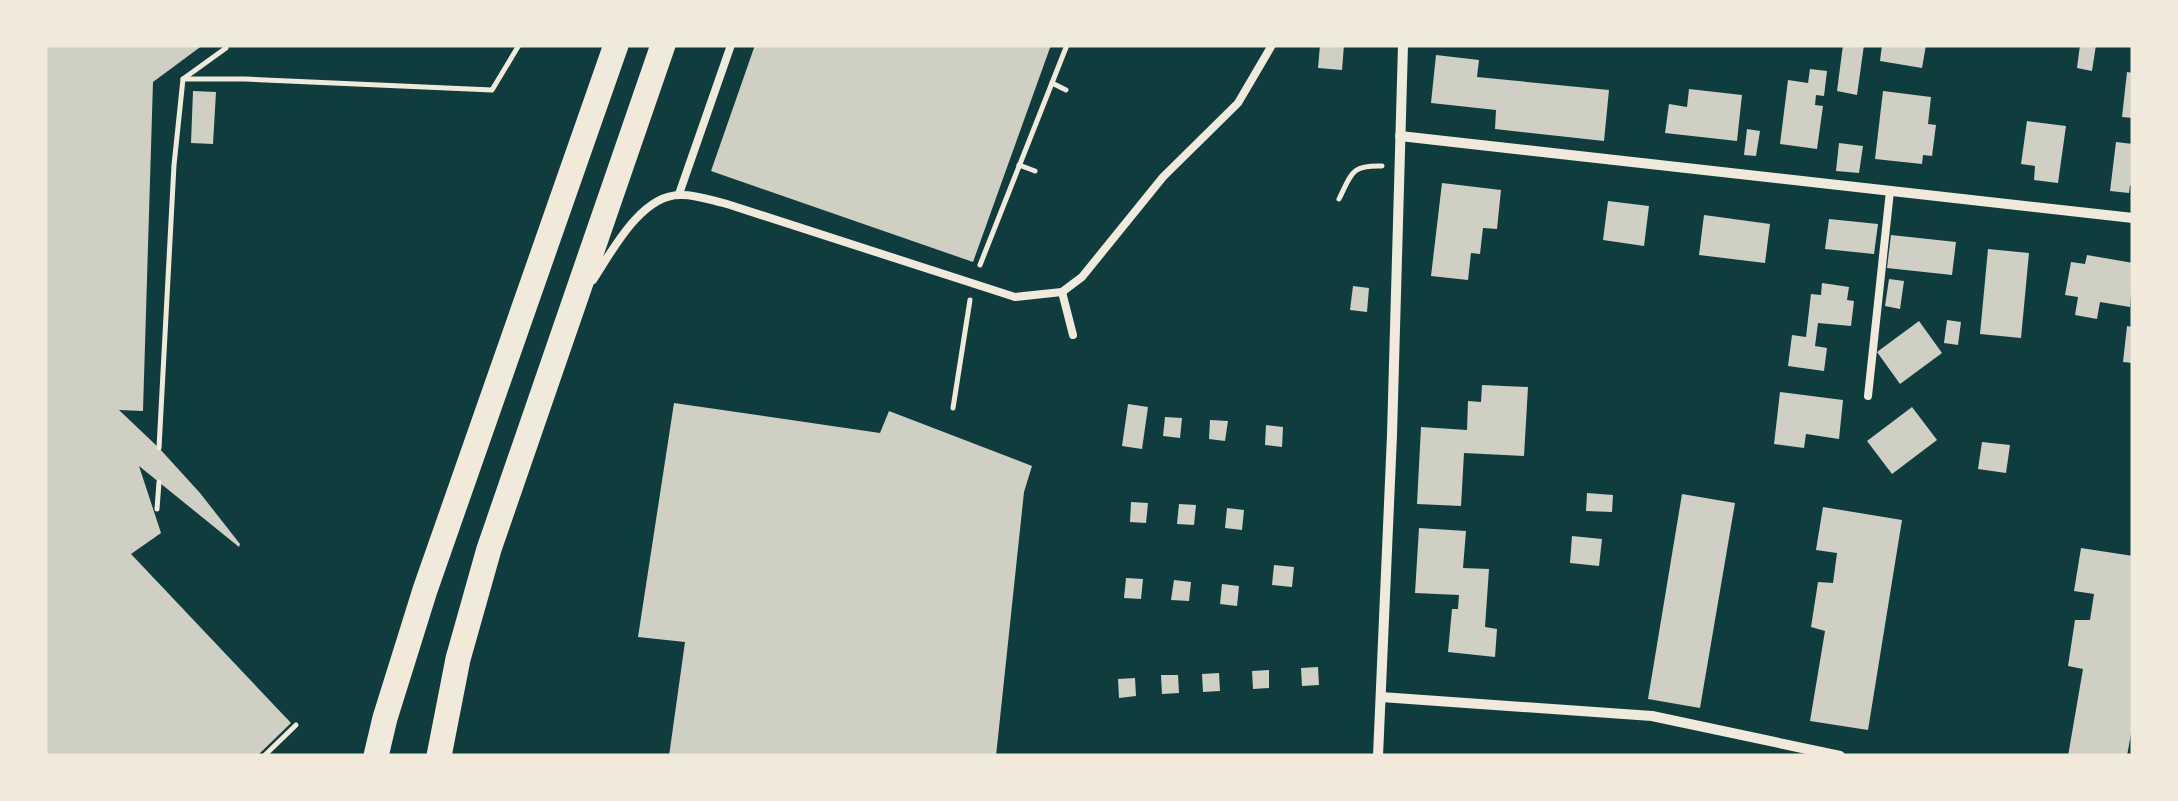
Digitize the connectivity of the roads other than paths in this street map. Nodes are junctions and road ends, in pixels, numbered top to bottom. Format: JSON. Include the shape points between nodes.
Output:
{"nodes":[{"id":1,"x":616,"y":45,"type":"edge"},
{"id":2,"x":663,"y":45,"type":"edge"},
{"id":3,"x":731,"y":45,"type":"edge"},
{"id":4,"x":1272,"y":45,"type":"edge"},
{"id":5,"x":1403,"y":45,"type":"edge"},
{"id":6,"x":1400,"y":136,"type":"junction"},
{"id":7,"x":1890,"y":191,"type":"junction"},
{"id":8,"x":679,"y":194,"type":"junction"},
{"id":9,"x":2133,"y":218,"type":"edge"},
{"id":10,"x":1062,"y":292,"type":"junction"},
{"id":11,"x":571,"y":312,"type":"junction"},
{"id":12,"x":1074,"y":335,"type":"dead end"},
{"id":13,"x":1868,"y":396,"type":"dead end"},
{"id":14,"x":1380,"y":698,"type":"junction"},
{"id":15,"x":376,"y":756,"type":"edge"},
{"id":16,"x":439,"y":756,"type":"edge"},
{"id":17,"x":1378,"y":756,"type":"edge"},
{"id":18,"x":1840,"y":756,"type":"edge"}],
"edges":[{"from":1,"to":15,"type":"main road","via":[[425,590]]},
{"from":2,"to":11,"type":"main road"},
{"from":3,"to":8,"type":"lane"},
{"from":4,"to":10,"type":"lane","via":[[1238,102]]},
{"from":5,"to":6,"type":"street"},
{"from":6,"to":7,"type":"street"},
{"from":6,"to":14,"type":"street"},
{"from":7,"to":9,"type":"street"},
{"from":7,"to":13,"type":"lane"},
{"from":8,"to":10,"type":"lane","via":[[1014,297]]},
{"from":8,"to":11,"type":"lane","via":[[636,218]]},
{"from":10,"to":12,"type":"lane"},
{"from":11,"to":16,"type":"main road","via":[[489,549]]},
{"from":14,"to":17,"type":"street"},
{"from":14,"to":18,"type":"street","via":[[1652,716]]}]}
